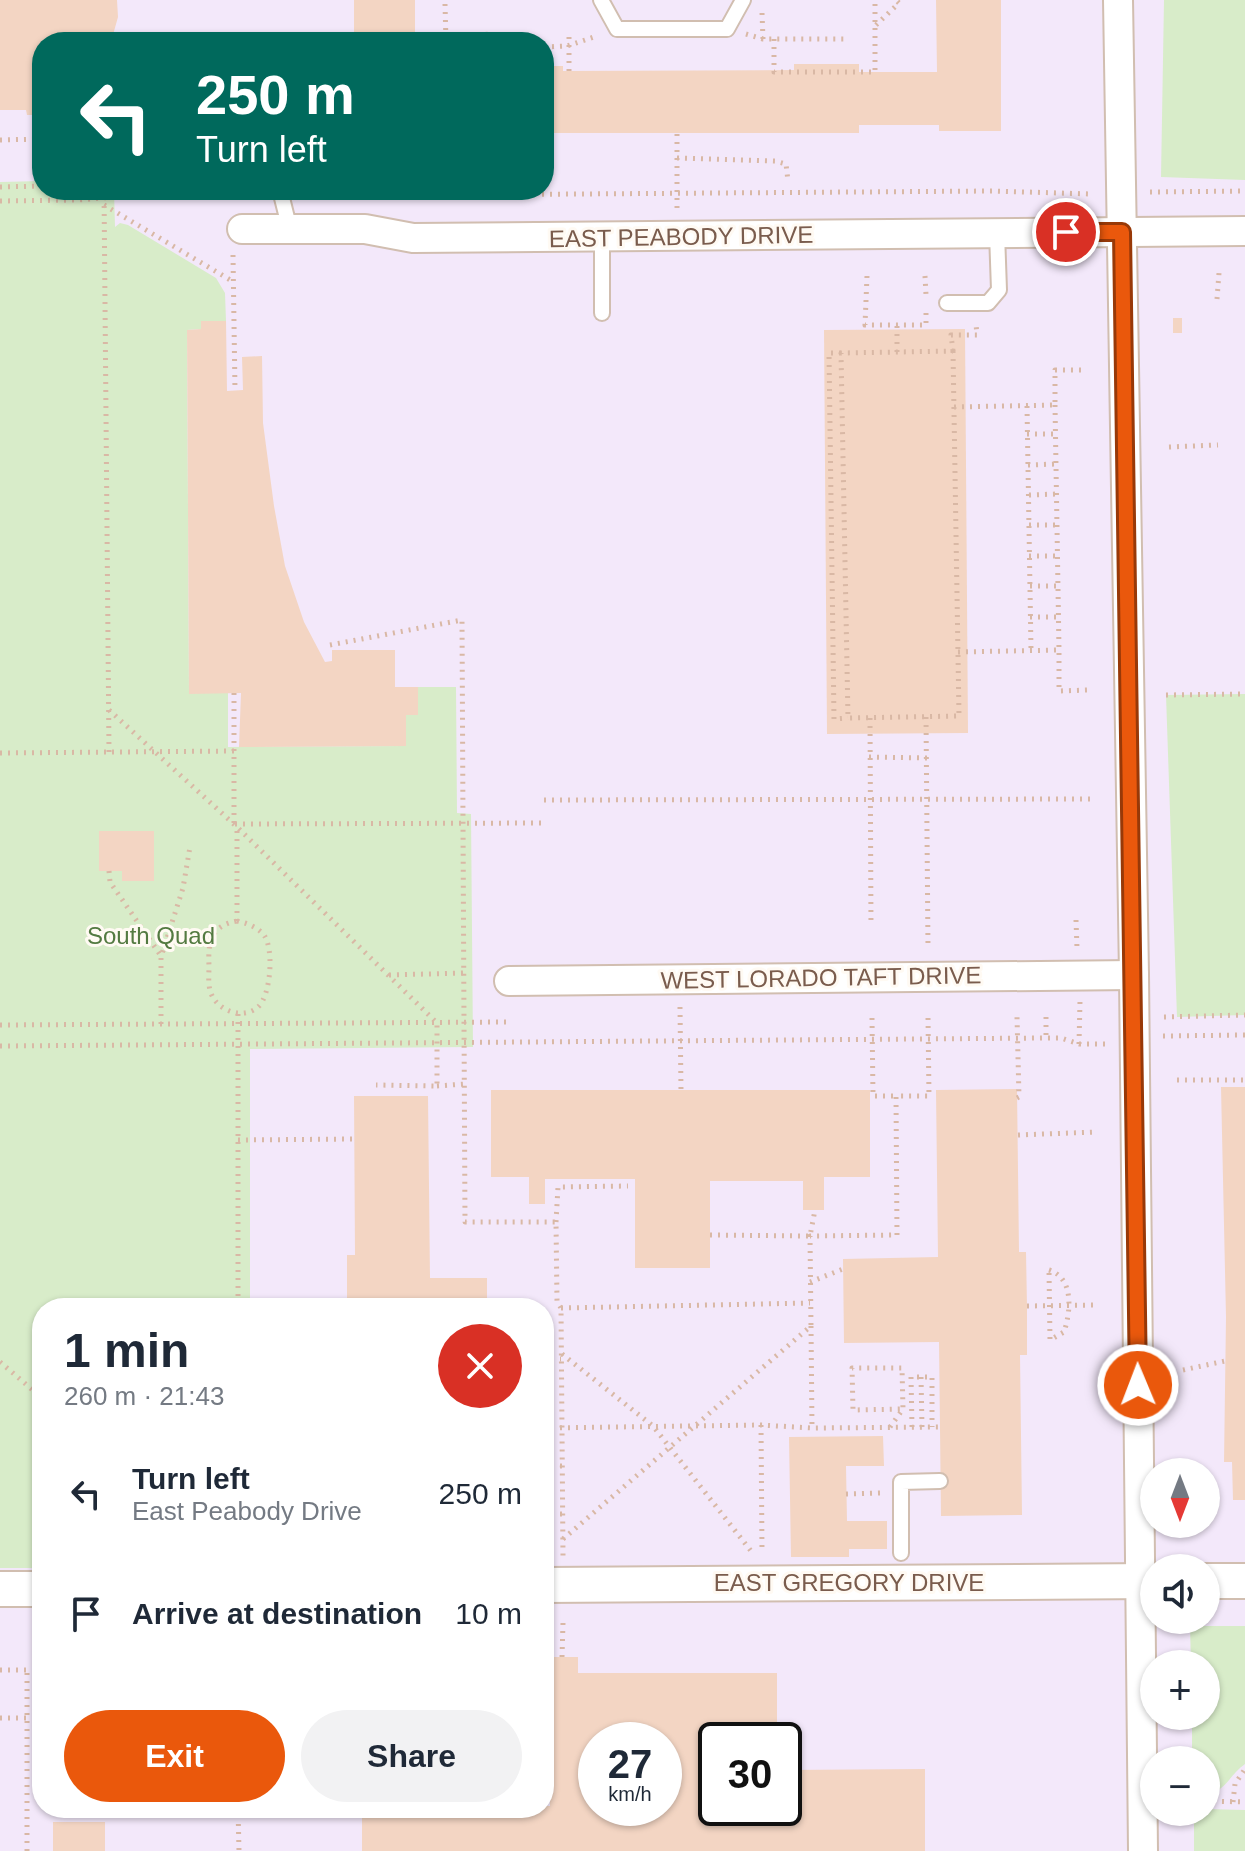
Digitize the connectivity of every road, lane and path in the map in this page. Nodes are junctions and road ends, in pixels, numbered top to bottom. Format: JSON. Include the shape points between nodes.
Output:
{"nodes":[{"id":1,"x":601,"y":0,"type":"edge"},
{"id":2,"x":743,"y":0,"type":"edge"},
{"id":3,"x":762,"y":0,"type":"edge"},
{"id":4,"x":875,"y":0,"type":"edge"},
{"id":5,"x":896,"y":0,"type":"edge"},
{"id":6,"x":1118,"y":0,"type":"edge"},
{"id":7,"x":445,"y":4,"type":"dead end"},
{"id":8,"x":875,"y":26,"type":"junction"},
{"id":9,"x":617,"y":29,"type":"junction"},
{"id":10,"x":446,"y":32,"type":"edge"},
{"id":11,"x":569,"y":34,"type":"dead end"},
{"id":12,"x":774,"y":39,"type":"junction"},
{"id":13,"x":849,"y":39,"type":"dead end"},
{"id":14,"x":567,"y":46,"type":"junction"},
{"id":15,"x":554,"y":47,"type":"edge"},
{"id":16,"x":569,"y":71,"type":"dead end"},
{"id":17,"x":677,"y":133,"type":"dead end"},
{"id":18,"x":32,"y":139,"type":"edge"},
{"id":19,"x":0,"y":140,"type":"edge"},
{"id":20,"x":677,"y":158,"type":"junction"},
{"id":21,"x":788,"y":181,"type":"dead end"},
{"id":22,"x":32,"y":186,"type":"edge"},
{"id":23,"x":0,"y":187,"type":"edge"},
{"id":24,"x":1245,"y":191,"type":"edge"},
{"id":25,"x":1154,"y":192,"type":"dead end"},
{"id":26,"x":554,"y":194,"type":"edge"},
{"id":27,"x":677,"y":194,"type":"junction"},
{"id":28,"x":1089,"y":194,"type":"dead end"},
{"id":29,"x":114,"y":200,"type":"edge"},
{"id":30,"x":231,"y":200,"type":"edge"},
{"id":31,"x":283,"y":200,"type":"edge"},
{"id":32,"x":0,"y":201,"type":"edge"},
{"id":33,"x":104,"y":202,"type":"junction"},
{"id":34,"x":677,"y":211,"type":"dead end"},
{"id":35,"x":235,"y":229,"type":"junction"},
{"id":36,"x":290,"y":230,"type":"junction"},
{"id":37,"x":1245,"y":231,"type":"edge"},
{"id":38,"x":1122,"y":232,"type":"junction"},
{"id":39,"x":997,"y":233,"type":"junction"},
{"id":40,"x":602,"y":238,"type":"junction"},
{"id":41,"x":1219,"y":273,"type":"dead end"},
{"id":42,"x":867,"y":276,"type":"dead end"},
{"id":43,"x":925,"y":276,"type":"dead end"},
{"id":44,"x":232,"y":281,"type":"junction"},
{"id":45,"x":1217,"y":299,"type":"dead end"},
{"id":46,"x":947,"y":303,"type":"dead end"},
{"id":47,"x":976,"y":303,"type":"junction"},
{"id":48,"x":602,"y":313,"type":"dead end"},
{"id":49,"x":897,"y":325,"type":"junction"},
{"id":50,"x":953,"y":351,"type":"junction"},
{"id":51,"x":897,"y":352,"type":"junction"},
{"id":52,"x":841,"y":353,"type":"junction"},
{"id":53,"x":1084,"y":370,"type":"dead end"},
{"id":54,"x":235,"y":391,"type":"dead end"},
{"id":55,"x":1055,"y":405,"type":"junction"},
{"id":56,"x":1027,"y":406,"type":"junction"},
{"id":57,"x":954,"y":407,"type":"junction"},
{"id":58,"x":1027,"y":434,"type":"junction"},
{"id":59,"x":1055,"y":434,"type":"junction"},
{"id":60,"x":1218,"y":445,"type":"dead end"},
{"id":61,"x":1169,"y":447,"type":"dead end"},
{"id":62,"x":1056,"y":464,"type":"junction"},
{"id":63,"x":1028,"y":465,"type":"junction"},
{"id":64,"x":1057,"y":494,"type":"junction"},
{"id":65,"x":1029,"y":495,"type":"junction"},
{"id":66,"x":1029,"y":525,"type":"junction"},
{"id":67,"x":1057,"y":525,"type":"junction"},
{"id":68,"x":1029,"y":556,"type":"junction"},
{"id":69,"x":1057,"y":556,"type":"junction"},
{"id":70,"x":1030,"y":586,"type":"junction"},
{"id":71,"x":1058,"y":586,"type":"junction"},
{"id":72,"x":1030,"y":617,"type":"junction"},
{"id":73,"x":1058,"y":617,"type":"junction"},
{"id":74,"x":330,"y":645,"type":"dead end"},
{"id":75,"x":1031,"y":650,"type":"junction"},
{"id":76,"x":1059,"y":650,"type":"junction"},
{"id":77,"x":958,"y":652,"type":"junction"},
{"id":78,"x":1088,"y":690,"type":"dead end"},
{"id":79,"x":234,"y":693,"type":"dead end"},
{"id":80,"x":1245,"y":694,"type":"edge"},
{"id":81,"x":1166,"y":695,"type":"dead end"},
{"id":82,"x":109,"y":710,"type":"junction"},
{"id":83,"x":926,"y":717,"type":"junction"},
{"id":84,"x":848,"y":718,"type":"junction"},
{"id":85,"x":870,"y":718,"type":"junction"},
{"id":86,"x":157,"y":751,"type":"junction"},
{"id":87,"x":234,"y":751,"type":"junction"},
{"id":88,"x":109,"y":752,"type":"junction"},
{"id":89,"x":0,"y":753,"type":"edge"},
{"id":90,"x":869,"y":757,"type":"junction"},
{"id":91,"x":927,"y":758,"type":"junction"},
{"id":92,"x":1091,"y":799,"type":"dead end"},
{"id":93,"x":544,"y":800,"type":"dead end"},
{"id":94,"x":870,"y":800,"type":"junction"},
{"id":95,"x":928,"y":800,"type":"junction"},
{"id":96,"x":465,"y":822,"type":"junction"},
{"id":97,"x":545,"y":823,"type":"dead end"},
{"id":98,"x":236,"y":825,"type":"junction"},
{"id":99,"x":190,"y":847,"type":"dead end"},
{"id":100,"x":109,"y":871,"type":"dead end"},
{"id":101,"x":1076,"y":920,"type":"dead end"},
{"id":102,"x":237,"y":921,"type":"junction"},
{"id":103,"x":871,"y":925,"type":"dead end"},
{"id":104,"x":928,"y":955,"type":"dead end"},
{"id":105,"x":161,"y":957,"type":"junction"},
{"id":106,"x":1077,"y":958,"type":"dead end"},
{"id":107,"x":465,"y":973,"type":"junction"},
{"id":108,"x":388,"y":975,"type":"junction"},
{"id":109,"x":1134,"y":975,"type":"junction"},
{"id":110,"x":509,"y":981,"type":"dead end"},
{"id":111,"x":680,"y":996,"type":"dead end"},
{"id":112,"x":1080,"y":998,"type":"dead end"},
{"id":113,"x":238,"y":1014,"type":"junction"},
{"id":114,"x":1245,"y":1015,"type":"edge"},
{"id":115,"x":928,"y":1017,"type":"dead end"},
{"id":116,"x":1017,"y":1017,"type":"dead end"},
{"id":117,"x":1046,"y":1017,"type":"dead end"},
{"id":118,"x":1164,"y":1017,"type":"dead end"},
{"id":119,"x":872,"y":1018,"type":"dead end"},
{"id":120,"x":506,"y":1022,"type":"dead end"},
{"id":121,"x":238,"y":1023,"type":"junction"},
{"id":122,"x":437,"y":1023,"type":"junction"},
{"id":123,"x":465,"y":1023,"type":"junction"},
{"id":124,"x":161,"y":1024,"type":"junction"},
{"id":125,"x":0,"y":1025,"type":"edge"},
{"id":126,"x":1245,"y":1035,"type":"edge"},
{"id":127,"x":1164,"y":1036,"type":"dead end"},
{"id":128,"x":1046,"y":1038,"type":"junction"},
{"id":129,"x":928,"y":1039,"type":"junction"},
{"id":130,"x":1018,"y":1039,"type":"junction"},
{"id":131,"x":872,"y":1040,"type":"junction"},
{"id":132,"x":680,"y":1042,"type":"junction"},
{"id":133,"x":239,"y":1044,"type":"junction"},
{"id":134,"x":437,"y":1044,"type":"junction"},
{"id":135,"x":465,"y":1044,"type":"junction"},
{"id":136,"x":1079,"y":1044,"type":"junction"},
{"id":137,"x":1104,"y":1044,"type":"dead end"},
{"id":138,"x":0,"y":1046,"type":"edge"},
{"id":139,"x":1177,"y":1080,"type":"dead end"},
{"id":140,"x":1245,"y":1080,"type":"edge"},
{"id":141,"x":465,"y":1084,"type":"junction"},
{"id":142,"x":376,"y":1085,"type":"dead end"},
{"id":143,"x":437,"y":1086,"type":"junction"},
{"id":144,"x":681,"y":1090,"type":"dead end"},
{"id":145,"x":896,"y":1096,"type":"junction"},
{"id":146,"x":1017,"y":1098,"type":"dead end"},
{"id":147,"x":1097,"y":1132,"type":"dead end"},
{"id":148,"x":1018,"y":1135,"type":"dead end"},
{"id":149,"x":354,"y":1139,"type":"dead end"},
{"id":150,"x":238,"y":1140,"type":"junction"},
{"id":151,"x":628,"y":1186,"type":"dead end"},
{"id":152,"x":815,"y":1210,"type":"dead end"},
{"id":153,"x":556,"y":1222,"type":"junction"},
{"id":154,"x":710,"y":1235,"type":"dead end"},
{"id":155,"x":810,"y":1236,"type":"junction"},
{"id":156,"x":843,"y":1269,"type":"dead end"},
{"id":157,"x":810,"y":1282,"type":"junction"},
{"id":158,"x":238,"y":1298,"type":"edge"},
{"id":159,"x":810,"y":1303,"type":"junction"},
{"id":160,"x":1098,"y":1305,"type":"dead end"},
{"id":161,"x":1027,"y":1306,"type":"dead end"},
{"id":162,"x":1050,"y":1306,"type":"junction"},
{"id":163,"x":1070,"y":1306,"type":"junction"},
{"id":164,"x":561,"y":1308,"type":"junction"},
{"id":165,"x":811,"y":1326,"type":"junction"},
{"id":166,"x":561,"y":1356,"type":"junction"},
{"id":167,"x":554,"y":1357,"type":"edge"},
{"id":168,"x":1225,"y":1361,"type":"dead end"},
{"id":169,"x":0,"y":1362,"type":"edge"},
{"id":170,"x":1183,"y":1370,"type":"dead end"},
{"id":171,"x":921,"y":1377,"type":"junction"},
{"id":172,"x":32,"y":1389,"type":"edge"},
{"id":173,"x":911,"y":1399,"type":"junction"},
{"id":174,"x":922,"y":1399,"type":"junction"},
{"id":175,"x":932,"y":1399,"type":"junction"},
{"id":176,"x":903,"y":1409,"type":"junction"},
{"id":177,"x":761,"y":1425,"type":"junction"},
{"id":178,"x":653,"y":1426,"type":"junction"},
{"id":179,"x":697,"y":1426,"type":"junction"},
{"id":180,"x":912,"y":1427,"type":"junction"},
{"id":181,"x":922,"y":1427,"type":"junction"},
{"id":182,"x":932,"y":1427,"type":"junction"},
{"id":183,"x":940,"y":1427,"type":"dead end"},
{"id":184,"x":554,"y":1428,"type":"edge"},
{"id":185,"x":562,"y":1428,"type":"junction"},
{"id":186,"x":812,"y":1428,"type":"junction"},
{"id":187,"x":889,"y":1428,"type":"junction"},
{"id":188,"x":671,"y":1448,"type":"junction"},
{"id":189,"x":554,"y":1466,"type":"edge"},
{"id":190,"x":562,"y":1466,"type":"junction"},
{"id":191,"x":940,"y":1481,"type":"dead end"},
{"id":192,"x":901,"y":1492,"type":"junction"},
{"id":193,"x":846,"y":1494,"type":"dead end"},
{"id":194,"x":554,"y":1514,"type":"edge"},
{"id":195,"x":563,"y":1514,"type":"junction"},
{"id":196,"x":563,"y":1539,"type":"junction"},
{"id":197,"x":751,"y":1551,"type":"dead end"},
{"id":198,"x":762,"y":1551,"type":"dead end"},
{"id":199,"x":901,"y":1553,"type":"dead end"},
{"id":200,"x":1147,"y":1554,"type":"edge"},
{"id":201,"x":563,"y":1556,"type":"dead end"},
{"id":202,"x":1140,"y":1581,"type":"edge"},
{"id":203,"x":1220,"y":1581,"type":"edge"},
{"id":204,"x":1245,"y":1581,"type":"edge"},
{"id":205,"x":554,"y":1585,"type":"edge"},
{"id":206,"x":0,"y":1589,"type":"edge"},
{"id":207,"x":32,"y":1589,"type":"edge"},
{"id":208,"x":563,"y":1623,"type":"dead end"},
{"id":209,"x":1147,"y":1634,"type":"edge"},
{"id":210,"x":562,"y":1657,"type":"dead end"},
{"id":211,"x":0,"y":1670,"type":"edge"},
{"id":212,"x":27,"y":1670,"type":"junction"},
{"id":213,"x":32,"y":1670,"type":"edge"},
{"id":214,"x":0,"y":1718,"type":"edge"},
{"id":215,"x":27,"y":1718,"type":"junction"},
{"id":216,"x":1245,"y":1769,"type":"edge"},
{"id":217,"x":1220,"y":1802,"type":"edge"},
{"id":218,"x":1233,"y":1802,"type":"junction"},
{"id":219,"x":1245,"y":1802,"type":"edge"},
{"id":220,"x":238,"y":1818,"type":"edge"},
{"id":221,"x":27,"y":1851,"type":"edge"},
{"id":222,"x":239,"y":1851,"type":"edge"},
{"id":223,"x":1143,"y":1851,"type":"edge"}],
"edges":[{"from":1,"to":9,"type":"lane"},
{"from":2,"to":9,"type":"lane","via":[[727,29]]},
{"from":3,"to":12,"type":"path","via":[[763,39]]},
{"from":4,"to":8,"type":"path"},
{"from":5,"to":8,"type":"path","via":[[899,3]]},
{"from":6,"to":38,"type":"street"},
{"from":7,"to":10,"type":"path"},
{"from":8,"to":12,"type":"path","via":[[875,72],[774,72]]},
{"from":9,"to":14,"type":"path"},
{"from":11,"to":14,"type":"path"},
{"from":12,"to":13,"type":"path"},
{"from":14,"to":15,"type":"path"},
{"from":14,"to":16,"type":"path"},
{"from":17,"to":20,"type":"path"},
{"from":18,"to":19,"type":"path"},
{"from":20,"to":21,"type":"path","via":[[775,161],[786,164]]},
{"from":20,"to":27,"type":"path"},
{"from":22,"to":23,"type":"path"},
{"from":24,"to":25,"type":"path"},
{"from":26,"to":27,"type":"path"},
{"from":27,"to":28,"type":"path"},
{"from":27,"to":34,"type":"path"},
{"from":29,"to":33,"type":"path"},
{"from":30,"to":35,"type":"path"},
{"from":31,"to":36,"type":"lane"},
{"from":32,"to":33,"type":"path"},
{"from":33,"to":44,"type":"path"},
{"from":33,"to":82,"type":"path"},
{"from":35,"to":36,"type":"street","name":"EAST PEABODY DRIVE"},
{"from":35,"to":44,"type":"path"},
{"from":36,"to":40,"type":"street","name":"EAST PEABODY DRIVE","via":[[365,229],[413,238]]},
{"from":37,"to":38,"type":"street","name":"EAST PEABODY DRIVE"},
{"from":38,"to":39,"type":"street","name":"EAST PEABODY DRIVE"},
{"from":38,"to":109,"type":"street"},
{"from":39,"to":40,"type":"street","name":"EAST PEABODY DRIVE"},
{"from":39,"to":47,"type":"lane","via":[[999,290],[988,303]]},
{"from":40,"to":48,"type":"lane"},
{"from":41,"to":45,"type":"path"},
{"from":42,"to":49,"type":"path","via":[[865,325]]},
{"from":43,"to":49,"type":"path","via":[[926,325]]},
{"from":44,"to":54,"type":"path"},
{"from":46,"to":47,"type":"lane"},
{"from":47,"to":50,"type":"path","via":[[977,335],[951,335]]},
{"from":49,"to":51,"type":"path"},
{"from":50,"to":51,"type":"path"},
{"from":50,"to":57,"type":"path"},
{"from":51,"to":52,"type":"path"},
{"from":52,"to":84,"type":"path"},
{"from":52,"to":84,"type":"path","via":[[829,353],[834,719]]},
{"from":53,"to":55,"type":"path","via":[[1055,370]]},
{"from":55,"to":56,"type":"path"},
{"from":55,"to":59,"type":"path"},
{"from":56,"to":57,"type":"path"},
{"from":56,"to":58,"type":"path"},
{"from":57,"to":77,"type":"path"},
{"from":58,"to":59,"type":"path"},
{"from":58,"to":63,"type":"path"},
{"from":59,"to":62,"type":"path"},
{"from":60,"to":61,"type":"path"},
{"from":62,"to":63,"type":"path"},
{"from":62,"to":64,"type":"path"},
{"from":63,"to":65,"type":"path"},
{"from":64,"to":65,"type":"path"},
{"from":64,"to":67,"type":"path"},
{"from":65,"to":66,"type":"path"},
{"from":66,"to":67,"type":"path"},
{"from":66,"to":68,"type":"path"},
{"from":67,"to":69,"type":"path"},
{"from":68,"to":69,"type":"path"},
{"from":68,"to":70,"type":"path"},
{"from":69,"to":71,"type":"path"},
{"from":70,"to":71,"type":"path"},
{"from":70,"to":72,"type":"path"},
{"from":71,"to":73,"type":"path"},
{"from":72,"to":73,"type":"path"},
{"from":72,"to":75,"type":"path"},
{"from":73,"to":76,"type":"path"},
{"from":74,"to":96,"type":"path","via":[[462,620]]},
{"from":75,"to":76,"type":"path"},
{"from":75,"to":77,"type":"path"},
{"from":76,"to":78,"type":"path","via":[[1059,691]]},
{"from":77,"to":83,"type":"path","via":[[959,716]]},
{"from":79,"to":87,"type":"path"},
{"from":80,"to":81,"type":"path"},
{"from":82,"to":86,"type":"path"},
{"from":82,"to":88,"type":"path"},
{"from":83,"to":85,"type":"path"},
{"from":83,"to":91,"type":"path"},
{"from":84,"to":85,"type":"path"},
{"from":85,"to":90,"type":"path"},
{"from":86,"to":87,"type":"path"},
{"from":86,"to":88,"type":"path"},
{"from":86,"to":98,"type":"path"},
{"from":87,"to":98,"type":"path"},
{"from":88,"to":89,"type":"path"},
{"from":90,"to":91,"type":"path"},
{"from":90,"to":94,"type":"path"},
{"from":91,"to":95,"type":"path"},
{"from":92,"to":95,"type":"path"},
{"from":93,"to":94,"type":"path"},
{"from":94,"to":95,"type":"path"},
{"from":94,"to":103,"type":"path"},
{"from":95,"to":104,"type":"path"},
{"from":96,"to":97,"type":"path"},
{"from":96,"to":98,"type":"path"},
{"from":96,"to":107,"type":"path"},
{"from":98,"to":102,"type":"path"},
{"from":98,"to":108,"type":"path"},
{"from":99,"to":105,"type":"path","via":[[181,897]]},
{"from":100,"to":105,"type":"path","via":[[110,882]]},
{"from":101,"to":106,"type":"path"},
{"from":102,"to":113,"type":"path","via":[[220,927],[208,943],[209,989],[227,1011]]},
{"from":102,"to":113,"type":"path","via":[[263,933],[269,954],[263,999],[257,1008]]},
{"from":105,"to":124,"type":"path"},
{"from":107,"to":108,"type":"path"},
{"from":107,"to":123,"type":"path"},
{"from":108,"to":122,"type":"path"},
{"from":109,"to":110,"type":"street","name":"WEST LORADO TAFT DRIVE"},
{"from":109,"to":200,"type":"street"},
{"from":111,"to":132,"type":"path"},
{"from":112,"to":136,"type":"path"},
{"from":113,"to":121,"type":"path"},
{"from":114,"to":118,"type":"path"},
{"from":115,"to":129,"type":"path"},
{"from":116,"to":130,"type":"path"},
{"from":117,"to":128,"type":"path"},
{"from":119,"to":131,"type":"path"},
{"from":120,"to":123,"type":"path"},
{"from":121,"to":122,"type":"path"},
{"from":121,"to":124,"type":"path"},
{"from":121,"to":133,"type":"path"},
{"from":122,"to":123,"type":"path"},
{"from":122,"to":134,"type":"path"},
{"from":123,"to":135,"type":"path"},
{"from":124,"to":125,"type":"path"},
{"from":126,"to":127,"type":"path"},
{"from":128,"to":130,"type":"path"},
{"from":128,"to":136,"type":"path"},
{"from":129,"to":130,"type":"path"},
{"from":129,"to":131,"type":"path"},
{"from":129,"to":145,"type":"path","via":[[929,1096]]},
{"from":130,"to":146,"type":"path"},
{"from":131,"to":132,"type":"path"},
{"from":131,"to":145,"type":"path","via":[[873,1096]]},
{"from":132,"to":135,"type":"path"},
{"from":132,"to":144,"type":"path"},
{"from":133,"to":134,"type":"path"},
{"from":133,"to":138,"type":"path"},
{"from":133,"to":150,"type":"path"},
{"from":134,"to":135,"type":"path"},
{"from":134,"to":143,"type":"path"},
{"from":135,"to":141,"type":"path"},
{"from":136,"to":137,"type":"path"},
{"from":139,"to":140,"type":"path"},
{"from":141,"to":143,"type":"path"},
{"from":141,"to":153,"type":"path","via":[[465,1222]]},
{"from":142,"to":143,"type":"path"},
{"from":145,"to":155,"type":"path","via":[[897,1235]]},
{"from":147,"to":148,"type":"path"},
{"from":149,"to":150,"type":"path"},
{"from":150,"to":158,"type":"path"},
{"from":151,"to":153,"type":"path","via":[[558,1187]]},
{"from":152,"to":155,"type":"path"},
{"from":153,"to":164,"type":"path"},
{"from":154,"to":155,"type":"path"},
{"from":155,"to":157,"type":"path"},
{"from":156,"to":157,"type":"path"},
{"from":157,"to":159,"type":"path"},
{"from":159,"to":164,"type":"path"},
{"from":159,"to":165,"type":"path"},
{"from":160,"to":163,"type":"path"},
{"from":161,"to":162,"type":"path"},
{"from":162,"to":163,"type":"path"},
{"from":162,"to":163,"type":"path","via":[[1050,1340],[1064,1332]]},
{"from":162,"to":163,"type":"path","via":[[1049,1270],[1066,1284]]},
{"from":164,"to":166,"type":"path"},
{"from":165,"to":179,"type":"path"},
{"from":165,"to":186,"type":"path"},
{"from":166,"to":167,"type":"path"},
{"from":166,"to":178,"type":"path"},
{"from":166,"to":185,"type":"path"},
{"from":168,"to":170,"type":"path"},
{"from":169,"to":172,"type":"path"},
{"from":171,"to":173,"type":"path","via":[[911,1377]]},
{"from":171,"to":174,"type":"path"},
{"from":171,"to":175,"type":"path","via":[[932,1377]]},
{"from":173,"to":174,"type":"path"},
{"from":173,"to":180,"type":"path"},
{"from":174,"to":175,"type":"path"},
{"from":174,"to":181,"type":"path"},
{"from":175,"to":182,"type":"path"},
{"from":176,"to":176,"type":"path","via":[[902,1368],[852,1368],[853,1410]]},
{"from":176,"to":187,"type":"path"},
{"from":177,"to":179,"type":"path"},
{"from":177,"to":186,"type":"path"},
{"from":177,"to":198,"type":"path"},
{"from":178,"to":179,"type":"path"},
{"from":178,"to":185,"type":"path"},
{"from":178,"to":188,"type":"path"},
{"from":179,"to":188,"type":"path"},
{"from":180,"to":181,"type":"path"},
{"from":180,"to":187,"type":"path"},
{"from":181,"to":182,"type":"path"},
{"from":182,"to":183,"type":"path"},
{"from":184,"to":185,"type":"path"},
{"from":185,"to":190,"type":"path"},
{"from":186,"to":187,"type":"path"},
{"from":188,"to":196,"type":"path"},
{"from":188,"to":197,"type":"path"},
{"from":189,"to":190,"type":"path"},
{"from":190,"to":195,"type":"path"},
{"from":191,"to":192,"type":"lane","via":[[901,1482]]},
{"from":192,"to":193,"type":"path"},
{"from":192,"to":199,"type":"lane"},
{"from":194,"to":195,"type":"path"},
{"from":195,"to":196,"type":"path"},
{"from":196,"to":201,"type":"path"},
{"from":202,"to":205,"type":"street","name":"EAST GREGORY DRIVE"},
{"from":203,"to":204,"type":"street"},
{"from":206,"to":207,"type":"street"},
{"from":208,"to":210,"type":"path"},
{"from":209,"to":223,"type":"street"},
{"from":211,"to":212,"type":"path"},
{"from":212,"to":213,"type":"path"},
{"from":212,"to":215,"type":"path"},
{"from":214,"to":215,"type":"path"},
{"from":215,"to":221,"type":"path"},
{"from":216,"to":218,"type":"path","via":[[1235,1784]]},
{"from":217,"to":218,"type":"path"},
{"from":218,"to":219,"type":"path"},
{"from":220,"to":222,"type":"path"}]}
